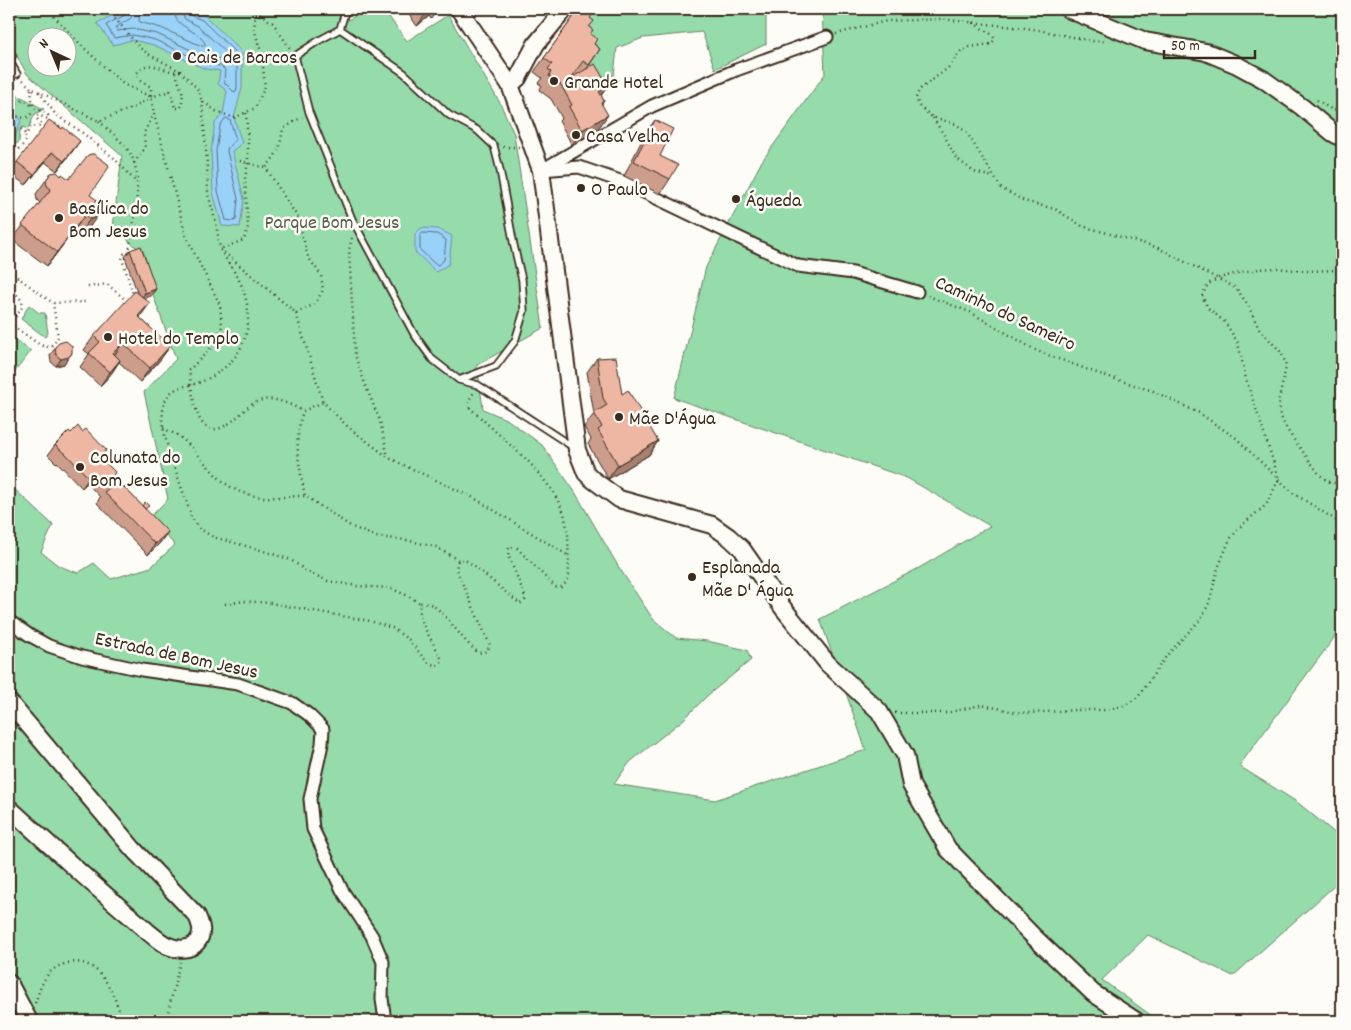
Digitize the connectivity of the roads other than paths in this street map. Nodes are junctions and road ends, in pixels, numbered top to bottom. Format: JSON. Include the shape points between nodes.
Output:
{"nodes":[{"id":1,"x":346,"y":9,"type":"edge"},
{"id":2,"x":459,"y":9,"type":"edge"},
{"id":3,"x":565,"y":9,"type":"edge"},
{"id":4,"x":1068,"y":9,"type":"edge"},
{"id":5,"x":340,"y":29,"type":"junction"},
{"id":6,"x":827,"y":37,"type":"road end"},
{"id":7,"x":9,"y":60,"type":"edge"},
{"id":8,"x":17,"y":74,"type":"dead end"},
{"id":9,"x":510,"y":85,"type":"junction"},
{"id":10,"x":1342,"y":138,"type":"edge"},
{"id":11,"x":540,"y":170,"type":"junction"},
{"id":12,"x":917,"y":292,"type":"road end"},
{"id":13,"x":459,"y":380,"type":"junction"},
{"id":14,"x":577,"y":450,"type":"junction"},
{"id":15,"x":9,"y":622,"type":"edge"},
{"id":16,"x":9,"y":702,"type":"edge"},
{"id":17,"x":9,"y":808,"type":"edge"},
{"id":18,"x":9,"y":983,"type":"edge"},
{"id":19,"x":29,"y":1021,"type":"edge"},
{"id":20,"x":385,"y":1021,"type":"edge"},
{"id":21,"x":1136,"y":1021,"type":"edge"}],
"edges":[{"from":1,"to":5,"type":"lane"},
{"from":2,"to":9,"type":"main road"},
{"from":3,"to":9,"type":"main road","via":[[536,44],[518,78]]},
{"from":4,"to":10,"type":"main road","via":[[1145,41],[1206,52],[1235,64],[1263,79]]},
{"from":5,"to":13,"type":"lane","via":[[295,56],[309,112],[356,227],[414,334],[432,359]]},
{"from":5,"to":13,"type":"lane","via":[[404,73],[449,116],[477,130],[494,146],[522,280],[524,311],[515,341],[496,366]]},
{"from":6,"to":11,"type":"street","via":[[736,70],[652,106]]},
{"from":7,"to":8,"type":"lane"},
{"from":9,"to":11,"type":"main road"},
{"from":11,"to":12,"type":"street","name":"Caminho do Sameiro","via":[[578,167],[623,182],[798,266],[853,273]]},
{"from":11,"to":14,"type":"main road"},
{"from":13,"to":14,"type":"lane","via":[[478,385]]},
{"from":14,"to":21,"type":"main road","via":[[586,473],[619,499],[712,525],[742,549],[828,664],[878,711],[905,755],[911,785],[948,850],[1093,993]]},
{"from":15,"to":20,"type":"street","name":"Estrada de Bom Jesus","via":[[49,646],[82,656],[142,670],[238,684],[292,703],[323,729],[310,799],[313,829],[342,890],[372,936],[383,962]]},
{"from":16,"to":17,"type":"main road","via":[[133,849],[197,916],[201,937],[189,948],[165,944]]},
{"from":18,"to":19,"type":"main road"}]}
